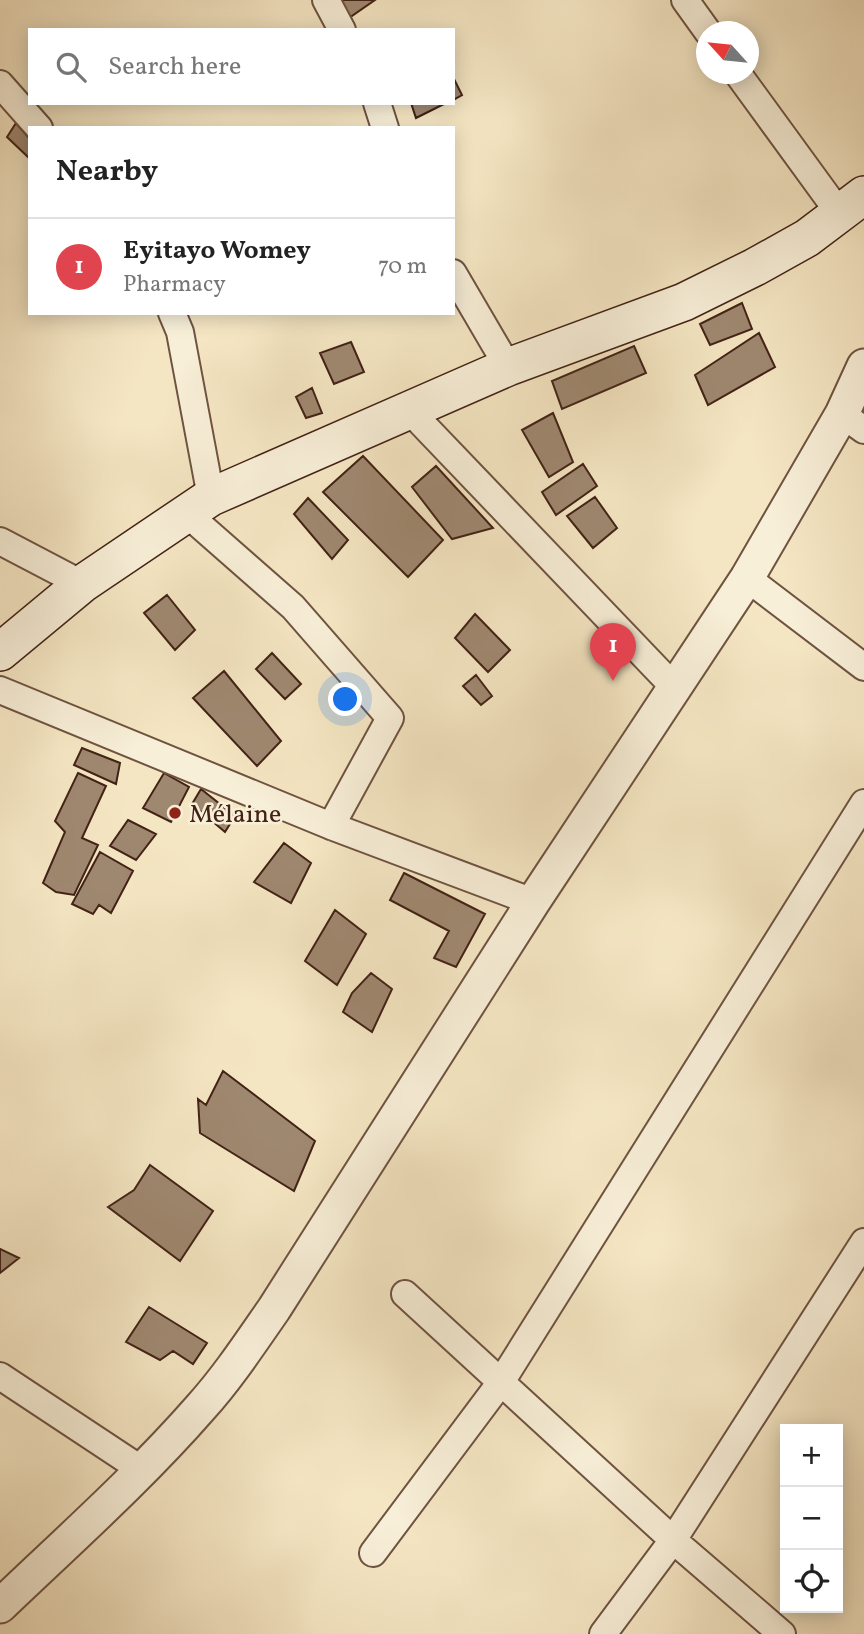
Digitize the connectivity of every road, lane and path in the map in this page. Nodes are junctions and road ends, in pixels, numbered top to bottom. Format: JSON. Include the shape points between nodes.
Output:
{"nodes":[{"id":1,"x":326,"y":0,"type":"edge"},
{"id":2,"x":685,"y":0,"type":"edge"},
{"id":3,"x":700,"y":21,"type":"edge"},
{"id":4,"x":341,"y":28,"type":"edge"},
{"id":5,"x":0,"y":84,"type":"edge"},
{"id":6,"x":747,"y":84,"type":"edge"},
{"id":7,"x":378,"y":105,"type":"edge"},
{"id":8,"x":37,"y":126,"type":"edge"},
{"id":9,"x":384,"y":126,"type":"edge"},
{"id":10,"x":852,"y":205,"type":"edge"},
{"id":11,"x":455,"y":276,"type":"edge"},
{"id":12,"x":173,"y":315,"type":"edge"},
{"id":13,"x":864,"y":366,"type":"edge"},
{"id":14,"x":508,"y":367,"type":"junction"},
{"id":15,"x":409,"y":410,"type":"junction"},
{"id":16,"x":853,"y":422,"type":"edge"},
{"id":17,"x":198,"y":505,"type":"junction"},
{"id":18,"x":0,"y":541,"type":"edge"},
{"id":19,"x":747,"y":578,"type":"junction"},
{"id":20,"x":82,"y":584,"type":"junction"},
{"id":21,"x":0,"y":652,"type":"edge"},
{"id":22,"x":864,"y":667,"type":"edge"},
{"id":23,"x":674,"y":687,"type":"junction"},
{"id":24,"x":0,"y":690,"type":"edge"},
{"id":25,"x":864,"y":803,"type":"edge"},
{"id":26,"x":331,"y":826,"type":"junction"},
{"id":27,"x":533,"y":902,"type":"junction"},
{"id":28,"x":864,"y":1242,"type":"edge"},
{"id":29,"x":405,"y":1294,"type":"dead end"},
{"id":30,"x":0,"y":1376,"type":"edge"},
{"id":31,"x":501,"y":1382,"type":"junction"},
{"id":32,"x":142,"y":1470,"type":"junction"},
{"id":33,"x":673,"y":1540,"type":"junction"},
{"id":34,"x":373,"y":1553,"type":"dead end"},
{"id":35,"x":0,"y":1606,"type":"edge"},
{"id":36,"x":603,"y":1634,"type":"edge"},
{"id":37,"x":782,"y":1634,"type":"edge"}],
"edges":[{"from":1,"to":4,"type":"street"},
{"from":2,"to":3,"type":"street"},
{"from":5,"to":8,"type":"street"},
{"from":6,"to":10,"type":"street"},
{"from":7,"to":9,"type":"street"},
{"from":10,"to":14,"type":"main road","via":[[807,238],[684,302]]},
{"from":11,"to":14,"type":"street"},
{"from":12,"to":17,"type":"street","via":[[180,332]]},
{"from":13,"to":16,"type":"street"},
{"from":14,"to":15,"type":"main road"},
{"from":15,"to":17,"type":"main road"},
{"from":15,"to":23,"type":"street"},
{"from":16,"to":19,"type":"street"},
{"from":17,"to":20,"type":"main road"},
{"from":17,"to":26,"type":"street","via":[[390,718]]},
{"from":18,"to":20,"type":"street"},
{"from":19,"to":22,"type":"street"},
{"from":19,"to":23,"type":"street"},
{"from":20,"to":21,"type":"main road"},
{"from":23,"to":27,"type":"street"},
{"from":24,"to":26,"type":"street"},
{"from":25,"to":31,"type":"street"},
{"from":26,"to":27,"type":"street"},
{"from":27,"to":32,"type":"street","via":[[274,1309],[203,1406]]},
{"from":28,"to":33,"type":"street"},
{"from":29,"to":31,"type":"street"},
{"from":30,"to":32,"type":"street"},
{"from":31,"to":33,"type":"street"},
{"from":31,"to":34,"type":"street"},
{"from":32,"to":35,"type":"street"},
{"from":33,"to":36,"type":"street"},
{"from":33,"to":37,"type":"street"}]}
